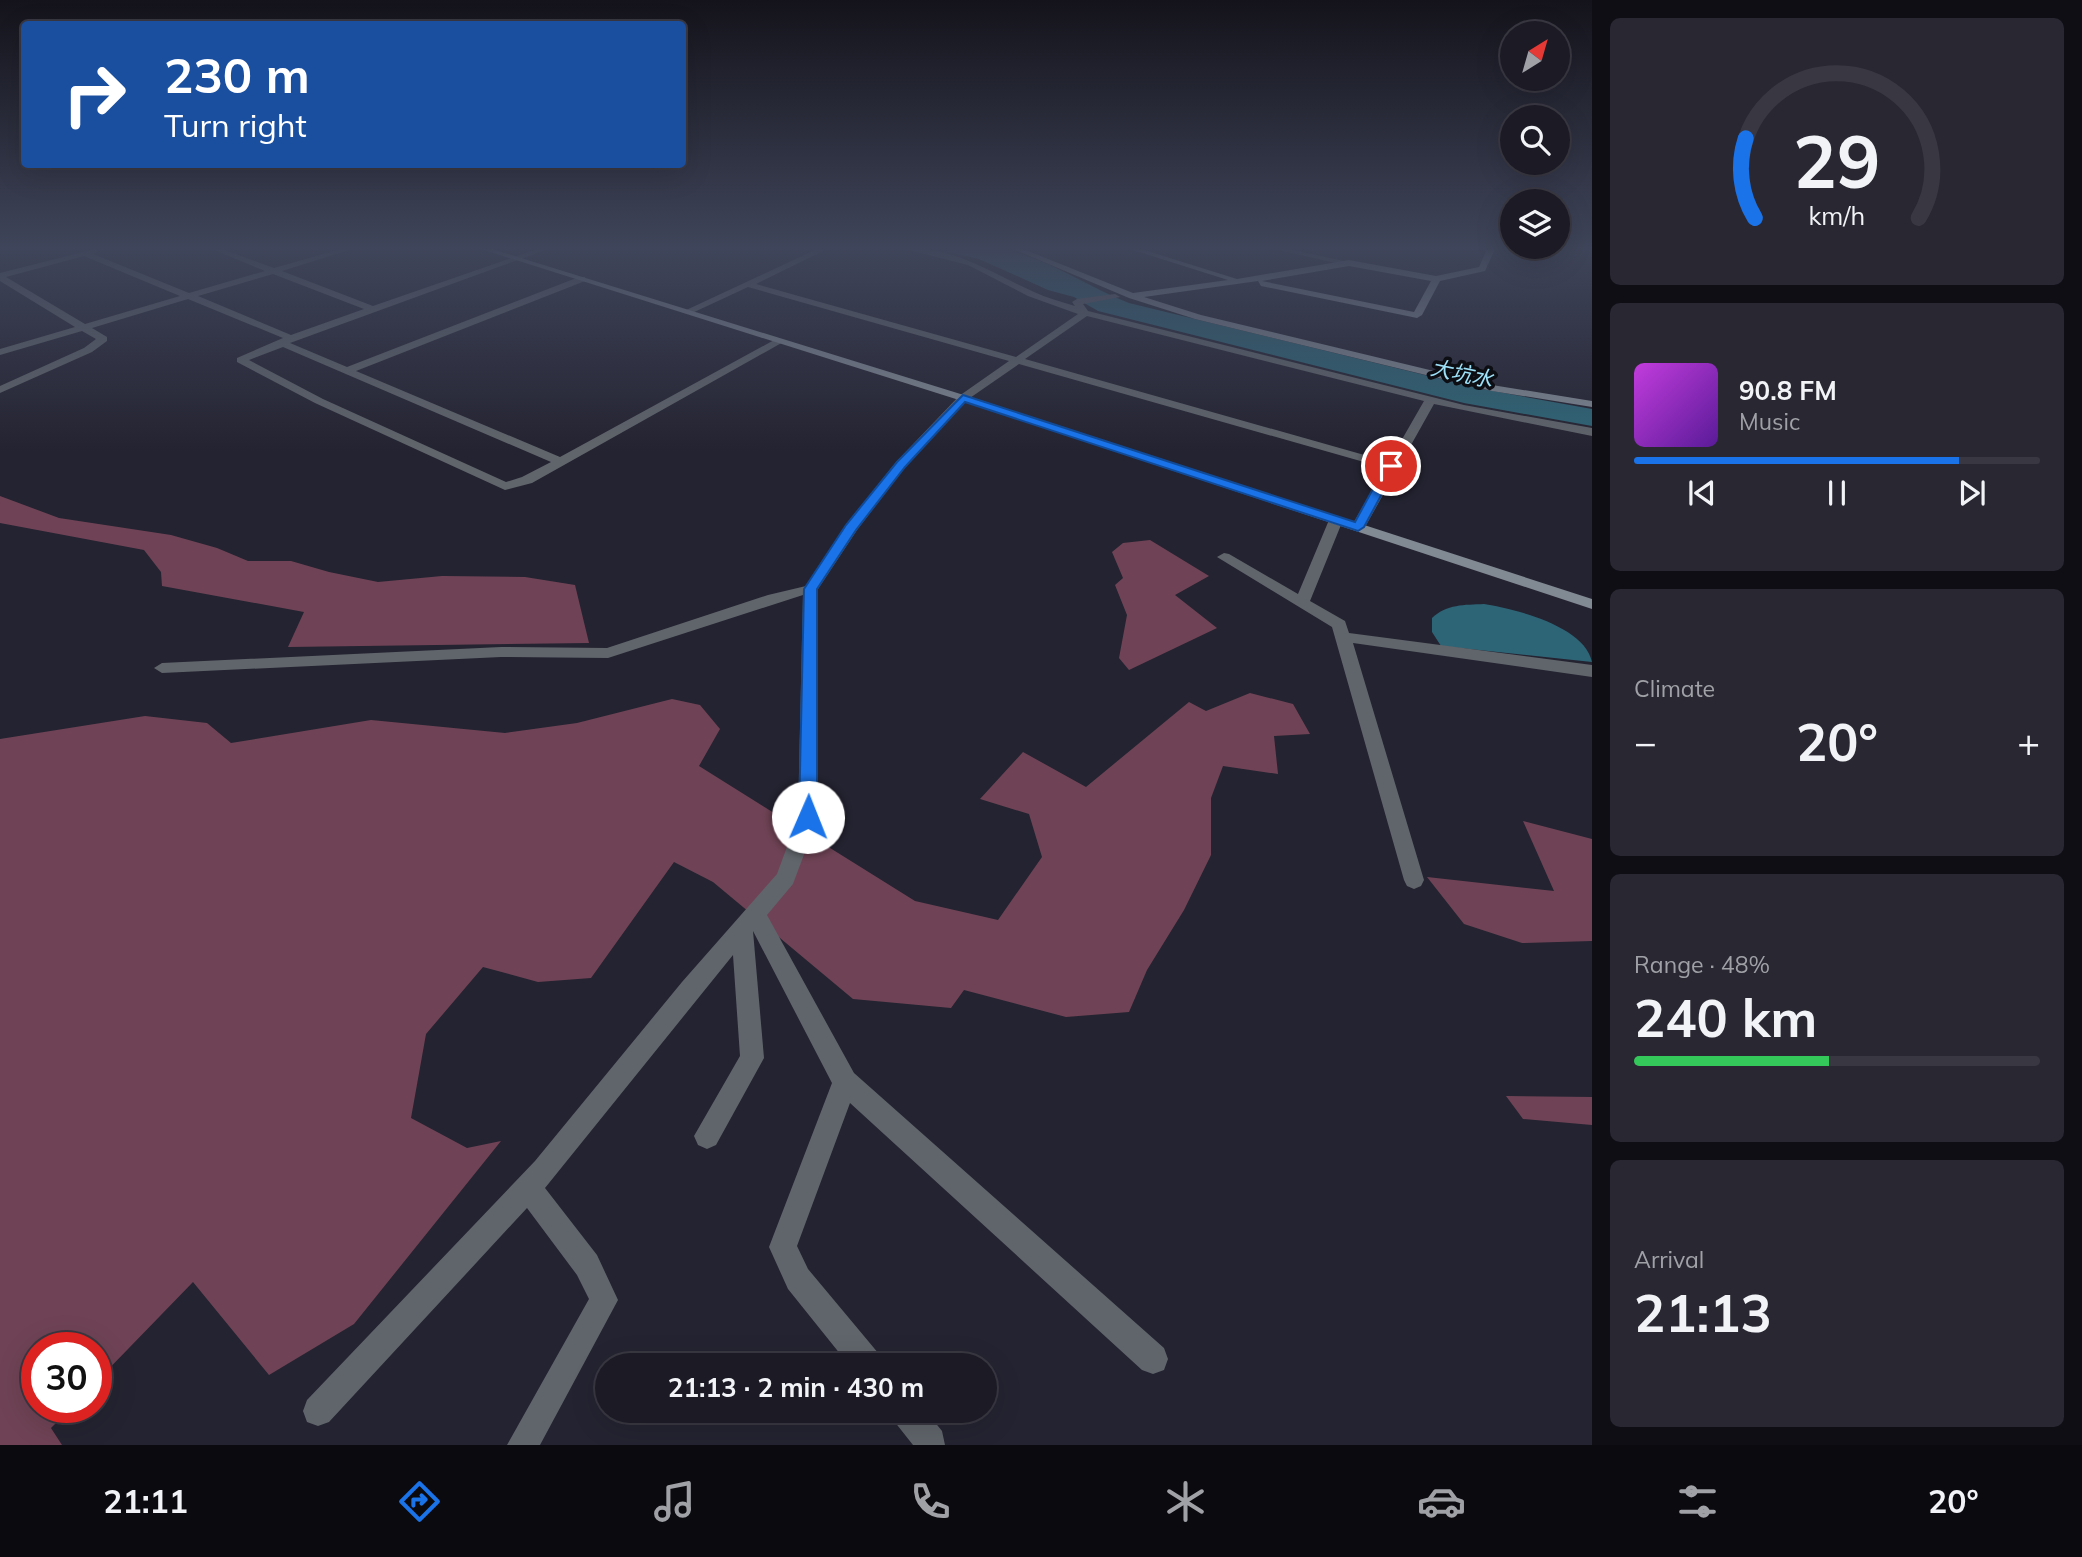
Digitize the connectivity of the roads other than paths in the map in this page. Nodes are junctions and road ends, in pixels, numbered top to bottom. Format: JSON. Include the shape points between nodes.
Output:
{"nodes":[{"id":1,"x":65,"y":316,"type":"edge"},
{"id":2,"x":119,"y":316,"type":"edge"},
{"id":3,"x":234,"y":316,"type":"edge"},
{"id":4,"x":353,"y":316,"type":"edge"},
{"id":5,"x":486,"y":316,"type":"edge"},
{"id":6,"x":701,"y":316,"type":"edge"},
{"id":7,"x":860,"y":316,"type":"edge"},
{"id":8,"x":1080,"y":316,"type":"edge"},
{"id":9,"x":1099,"y":316,"type":"edge"},
{"id":10,"x":1196,"y":316,"type":"edge"},
{"id":11,"x":83,"y":327,"type":"junction"},
{"id":12,"x":287,"y":341,"type":"junction"},
{"id":13,"x":780,"y":341,"type":"junction"},
{"id":14,"x":0,"y":352,"type":"edge"},
{"id":15,"x":1016,"y":361,"type":"junction"},
{"id":16,"x":347,"y":371,"type":"junction"},
{"id":17,"x":0,"y":390,"type":"edge"},
{"id":18,"x":963,"y":398,"type":"junction"},
{"id":19,"x":1430,"y":400,"type":"junction"},
{"id":20,"x":1592,"y":404,"type":"edge"},
{"id":21,"x":1592,"y":432,"type":"edge"},
{"id":22,"x":561,"y":462,"type":"junction"},
{"id":23,"x":1391,"y":466,"type":"junction"},
{"id":24,"x":1336,"y":520,"type":"junction"},
{"id":25,"x":1358,"y":527,"type":"junction"},
{"id":26,"x":1224,"y":557,"type":"dead end"},
{"id":27,"x":810,"y":589,"type":"junction"},
{"id":28,"x":1302,"y":602,"type":"junction"},
{"id":29,"x":1592,"y":604,"type":"edge"},
{"id":30,"x":1343,"y":637,"type":"junction"},
{"id":31,"x":162,"y":668,"type":"dead end"},
{"id":32,"x":1592,"y":671,"type":"edge"},
{"id":33,"x":1414,"y":880,"type":"dead end"},
{"id":34,"x":749,"y":921,"type":"junction"},
{"id":35,"x":845,"y":1082,"type":"junction"},
{"id":36,"x":706,"y":1136,"type":"dead end"},
{"id":37,"x":528,"y":1187,"type":"junction"},
{"id":38,"x":858,"y":1353,"type":"edge"},
{"id":39,"x":1153,"y":1359,"type":"dead end"},
{"id":40,"x":318,"y":1411,"type":"dead end"},
{"id":41,"x":916,"y":1423,"type":"edge"},
{"id":42,"x":931,"y":1442,"type":"dead end"},
{"id":43,"x":523,"y":1445,"type":"edge"}],
"edges":[{"from":1,"to":11,"type":"street"},
{"from":2,"to":11,"type":"street"},
{"from":3,"to":12,"type":"street"},
{"from":4,"to":12,"type":"street"},
{"from":5,"to":16,"type":"street"},
{"from":6,"to":13,"type":"street"},
{"from":7,"to":15,"type":"street"},
{"from":8,"to":15,"type":"street"},
{"from":9,"to":19,"type":"street"},
{"from":10,"to":20,"type":"street","via":[[1492,388]]},
{"from":11,"to":14,"type":"street"},
{"from":11,"to":17,"type":"street","via":[[103,339]]},
{"from":12,"to":16,"type":"street"},
{"from":12,"to":22,"type":"street","via":[[241,360],[505,486]]},
{"from":13,"to":18,"type":"street"},
{"from":13,"to":22,"type":"street"},
{"from":15,"to":18,"type":"street"},
{"from":15,"to":23,"type":"street"},
{"from":16,"to":22,"type":"street"},
{"from":18,"to":24,"type":"street"},
{"from":18,"to":27,"type":"street","via":[[901,464]]},
{"from":19,"to":21,"type":"street"},
{"from":19,"to":23,"type":"street"},
{"from":23,"to":25,"type":"street"},
{"from":24,"to":25,"type":"street"},
{"from":24,"to":28,"type":"street"},
{"from":25,"to":29,"type":"street"},
{"from":26,"to":28,"type":"street"},
{"from":27,"to":31,"type":"street","via":[[608,653],[501,652]]},
{"from":27,"to":34,"type":"street","via":[[808,817],[786,878]]},
{"from":28,"to":30,"type":"street","via":[[1339,624]]},
{"from":30,"to":32,"type":"street"},
{"from":30,"to":33,"type":"street"},
{"from":34,"to":35,"type":"street"},
{"from":34,"to":36,"type":"street","via":[[752,1058]]},
{"from":34,"to":37,"type":"street"},
{"from":35,"to":38,"type":"street","via":[[783,1247],[798,1279]]},
{"from":35,"to":39,"type":"street"},
{"from":37,"to":40,"type":"street"},
{"from":37,"to":43,"type":"street","via":[[587,1265],[604,1300]]},
{"from":41,"to":42,"type":"street"}]}
